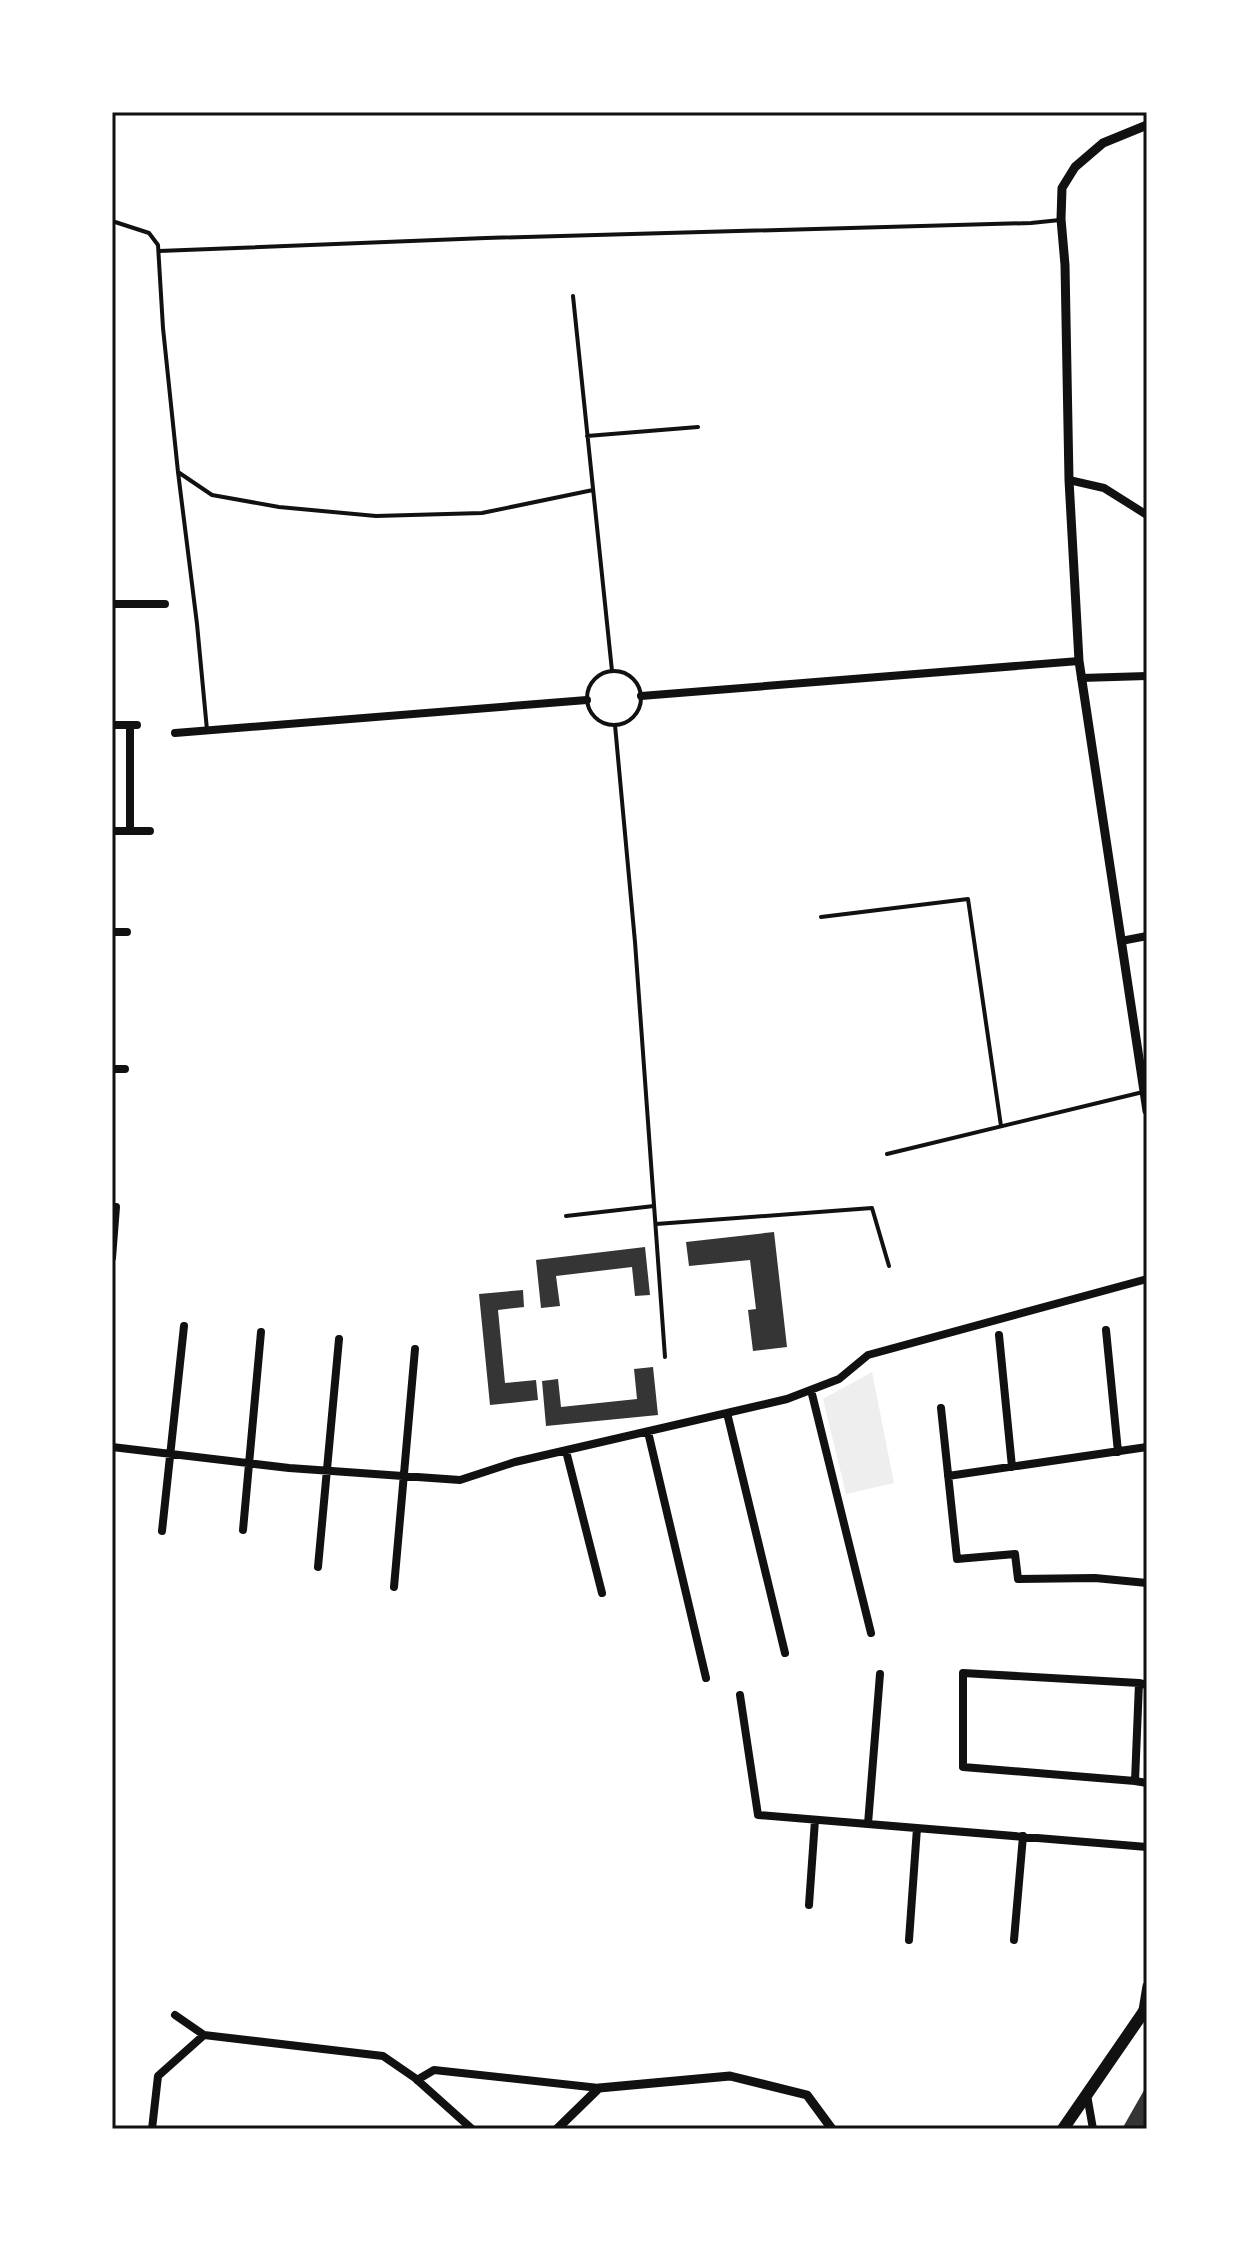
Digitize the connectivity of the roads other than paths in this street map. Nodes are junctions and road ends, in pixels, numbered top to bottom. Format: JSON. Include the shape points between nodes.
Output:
{"nodes":[{"id":1,"x":1147,"y":125,"type":"edge"},
{"id":2,"x":1061,"y":219,"type":"junction"},
{"id":3,"x":112,"y":221,"type":"edge"},
{"id":4,"x":159,"y":251,"type":"junction"},
{"id":5,"x":573,"y":296,"type":"dead end"},
{"id":6,"x":698,"y":427,"type":"dead end"},
{"id":7,"x":587,"y":436,"type":"junction"},
{"id":8,"x":178,"y":472,"type":"junction"},
{"id":9,"x":1069,"y":480,"type":"junction"},
{"id":10,"x":593,"y":490,"type":"junction"},
{"id":11,"x":1147,"y":515,"type":"edge"},
{"id":12,"x":112,"y":604,"type":"edge"},
{"id":13,"x":165,"y":604,"type":"dead end"},
{"id":14,"x":1079,"y":661,"type":"junction"},
{"id":15,"x":612,"y":671,"type":"junction"},
{"id":16,"x":1147,"y":676,"type":"edge"},
{"id":17,"x":1081,"y":678,"type":"junction"},
{"id":18,"x":641,"y":696,"type":"junction"},
{"id":19,"x":587,"y":700,"type":"junction"},
{"id":20,"x":112,"y":725,"type":"edge"},
{"id":21,"x":615,"y":725,"type":"junction"},
{"id":22,"x":207,"y":730,"type":"junction"},
{"id":23,"x":175,"y":733,"type":"dead end"},
{"id":24,"x":112,"y":831,"type":"edge"},
{"id":25,"x":130,"y":831,"type":"junction"},
{"id":26,"x":150,"y":831,"type":"dead end"},
{"id":27,"x":821,"y":917,"type":"dead end"},
{"id":28,"x":112,"y":932,"type":"edge"},
{"id":29,"x":127,"y":932,"type":"dead end"},
{"id":30,"x":1147,"y":936,"type":"edge"},
{"id":31,"x":1121,"y":941,"type":"junction"},
{"id":32,"x":112,"y":1069,"type":"edge"},
{"id":33,"x":125,"y":1069,"type":"dead end"},
{"id":34,"x":1145,"y":1092,"type":"edge"},
{"id":35,"x":1147,"y":1111,"type":"edge"},
{"id":36,"x":1001,"y":1126,"type":"junction"},
{"id":37,"x":887,"y":1154,"type":"dead end"},
{"id":38,"x":654,"y":1206,"type":"junction"},
{"id":39,"x":116,"y":1207,"type":"dead end"},
{"id":40,"x":566,"y":1216,"type":"dead end"},
{"id":41,"x":656,"y":1224,"type":"junction"},
{"id":42,"x":112,"y":1258,"type":"edge"},
{"id":43,"x":889,"y":1266,"type":"dead end"},
{"id":44,"x":1147,"y":1279,"type":"edge"},
{"id":45,"x":184,"y":1326,"type":"dead end"},
{"id":46,"x":1106,"y":1330,"type":"dead end"},
{"id":47,"x":261,"y":1332,"type":"dead end"},
{"id":48,"x":999,"y":1335,"type":"dead end"},
{"id":49,"x":339,"y":1339,"type":"dead end"},
{"id":50,"x":415,"y":1349,"type":"dead end"},
{"id":51,"x":665,"y":1357,"type":"dead end"},
{"id":52,"x":811,"y":1390,"type":"junction"},
{"id":53,"x":941,"y":1408,"type":"dead end"},
{"id":54,"x":727,"y":1413,"type":"junction"},
{"id":55,"x":648,"y":1432,"type":"junction"},
{"id":56,"x":112,"y":1447,"type":"edge"},
{"id":57,"x":1147,"y":1447,"type":"edge"},
{"id":58,"x":566,"y":1451,"type":"junction"},
{"id":59,"x":1118,"y":1452,"type":"junction"},
{"id":60,"x":170,"y":1454,"type":"junction"},
{"id":61,"x":249,"y":1463,"type":"junction"},
{"id":62,"x":1012,"y":1467,"type":"junction"},
{"id":63,"x":327,"y":1470,"type":"junction"},
{"id":64,"x":405,"y":1476,"type":"junction"},
{"id":65,"x":948,"y":1476,"type":"junction"},
{"id":66,"x":243,"y":1530,"type":"dead end"},
{"id":67,"x":162,"y":1531,"type":"dead end"},
{"id":68,"x":318,"y":1567,"type":"dead end"},
{"id":69,"x":1147,"y":1583,"type":"edge"},
{"id":70,"x":394,"y":1587,"type":"dead end"},
{"id":71,"x":602,"y":1593,"type":"dead end"},
{"id":72,"x":871,"y":1633,"type":"dead end"},
{"id":73,"x":785,"y":1653,"type":"dead end"},
{"id":74,"x":880,"y":1674,"type":"dead end"},
{"id":75,"x":706,"y":1678,"type":"dead end"},
{"id":76,"x":1143,"y":1684,"type":"edge"},
{"id":77,"x":740,"y":1695,"type":"dead end"},
{"id":78,"x":1135,"y":1781,"type":"junction"},
{"id":79,"x":1147,"y":1783,"type":"edge"},
{"id":80,"x":815,"y":1820,"type":"junction"},
{"id":81,"x":868,"y":1824,"type":"junction"},
{"id":82,"x":917,"y":1828,"type":"junction"},
{"id":83,"x":1023,"y":1836,"type":"junction"},
{"id":84,"x":1147,"y":1847,"type":"edge"},
{"id":85,"x":809,"y":1905,"type":"dead end"},
{"id":86,"x":909,"y":1940,"type":"dead end"},
{"id":87,"x":1014,"y":1940,"type":"dead end"},
{"id":88,"x":1147,"y":1986,"type":"edge"},
{"id":89,"x":1145,"y":2009,"type":"edge"},
{"id":90,"x":175,"y":2015,"type":"dead end"},
{"id":91,"x":204,"y":2035,"type":"junction"},
{"id":92,"x":417,"y":2080,"type":"junction"},
{"id":93,"x":599,"y":2088,"type":"junction"},
{"id":94,"x":1086,"y":2095,"type":"junction"},
{"id":95,"x":152,"y":2129,"type":"edge"},
{"id":96,"x":472,"y":2129,"type":"edge"},
{"id":97,"x":557,"y":2129,"type":"edge"},
{"id":98,"x":832,"y":2129,"type":"edge"},
{"id":99,"x":1063,"y":2129,"type":"edge"},
{"id":100,"x":1093,"y":2129,"type":"edge"}],
"edges":[{"from":1,"to":2,"type":"street","via":[[1103,143],[1075,167],[1062,188]]},
{"from":2,"to":4,"type":"lane"},
{"from":2,"to":9,"type":"street"},
{"from":3,"to":4,"type":"lane","via":[[149,233]]},
{"from":4,"to":8,"type":"lane"},
{"from":5,"to":7,"type":"lane"},
{"from":6,"to":7,"type":"lane"},
{"from":7,"to":10,"type":"lane"},
{"from":8,"to":10,"type":"lane","via":[[212,495],[376,516],[482,513]]},
{"from":8,"to":22,"type":"lane"},
{"from":9,"to":11,"type":"street","via":[[1104,488]]},
{"from":9,"to":14,"type":"street"},
{"from":10,"to":15,"type":"lane"},
{"from":12,"to":13,"type":"street"},
{"from":14,"to":17,"type":"street"},
{"from":14,"to":18,"type":"street"},
{"from":15,"to":18,"type":"lane","via":[[635,680]]},
{"from":15,"to":19,"type":"lane","via":[[596,678]]},
{"from":16,"to":17,"type":"street"},
{"from":17,"to":31,"type":"street"},
{"from":18,"to":21,"type":"lane","via":[[636,714]]},
{"from":19,"to":21,"type":"lane","via":[[595,717]]},
{"from":19,"to":22,"type":"street"},
{"from":20,"to":25,"type":"street","via":[[134,725]]},
{"from":21,"to":38,"type":"lane"},
{"from":22,"to":23,"type":"street"},
{"from":24,"to":25,"type":"street"},
{"from":25,"to":26,"type":"street"},
{"from":27,"to":36,"type":"lane","via":[[968,899]]},
{"from":28,"to":29,"type":"street"},
{"from":30,"to":31,"type":"street"},
{"from":31,"to":34,"type":"street"},
{"from":32,"to":33,"type":"street"},
{"from":34,"to":35,"type":"street"},
{"from":34,"to":36,"type":"lane"},
{"from":36,"to":37,"type":"lane"},
{"from":38,"to":40,"type":"lane"},
{"from":38,"to":41,"type":"lane"},
{"from":39,"to":42,"type":"street"},
{"from":41,"to":43,"type":"lane","via":[[872,1208]]},
{"from":41,"to":51,"type":"lane"},
{"from":44,"to":52,"type":"street","via":[[868,1355],[839,1379]]},
{"from":45,"to":60,"type":"street"},
{"from":46,"to":59,"type":"street"},
{"from":47,"to":61,"type":"street"},
{"from":48,"to":62,"type":"street"},
{"from":49,"to":63,"type":"street"},
{"from":50,"to":64,"type":"street"},
{"from":52,"to":54,"type":"street"},
{"from":52,"to":72,"type":"street"},
{"from":53,"to":65,"type":"street"},
{"from":54,"to":55,"type":"street"},
{"from":54,"to":73,"type":"street"},
{"from":55,"to":58,"type":"street"},
{"from":55,"to":75,"type":"street"},
{"from":56,"to":60,"type":"street"},
{"from":57,"to":59,"type":"street"},
{"from":58,"to":64,"type":"street","via":[[460,1480]]},
{"from":58,"to":71,"type":"street"},
{"from":59,"to":62,"type":"street"},
{"from":60,"to":61,"type":"street"},
{"from":60,"to":67,"type":"street"},
{"from":61,"to":63,"type":"street"},
{"from":61,"to":66,"type":"street"},
{"from":62,"to":65,"type":"street"},
{"from":63,"to":64,"type":"street"},
{"from":63,"to":68,"type":"street"},
{"from":64,"to":70,"type":"street"},
{"from":65,"to":69,"type":"street","via":[[957,1559],[1015,1554],[1018,1579]]},
{"from":74,"to":81,"type":"street"},
{"from":76,"to":78,"type":"street"},
{"from":76,"to":78,"type":"street","via":[[963,1673],[963,1767]]},
{"from":77,"to":80,"type":"street","via":[[758,1815]]},
{"from":78,"to":79,"type":"street"},
{"from":80,"to":81,"type":"street"},
{"from":80,"to":85,"type":"street"},
{"from":81,"to":82,"type":"street"},
{"from":82,"to":83,"type":"street"},
{"from":82,"to":86,"type":"street"},
{"from":83,"to":84,"type":"street"},
{"from":83,"to":87,"type":"street"},
{"from":88,"to":89,"type":"street"},
{"from":89,"to":94,"type":"main road"},
{"from":90,"to":91,"type":"street"},
{"from":91,"to":92,"type":"street","via":[[383,2056]]},
{"from":91,"to":95,"type":"street","via":[[158,2076]]},
{"from":92,"to":93,"type":"street","via":[[434,2070]]},
{"from":92,"to":96,"type":"street"},
{"from":93,"to":97,"type":"street"},
{"from":93,"to":98,"type":"street","via":[[730,2076],[807,2095]]},
{"from":94,"to":99,"type":"main road"},
{"from":94,"to":100,"type":"street"}]}
